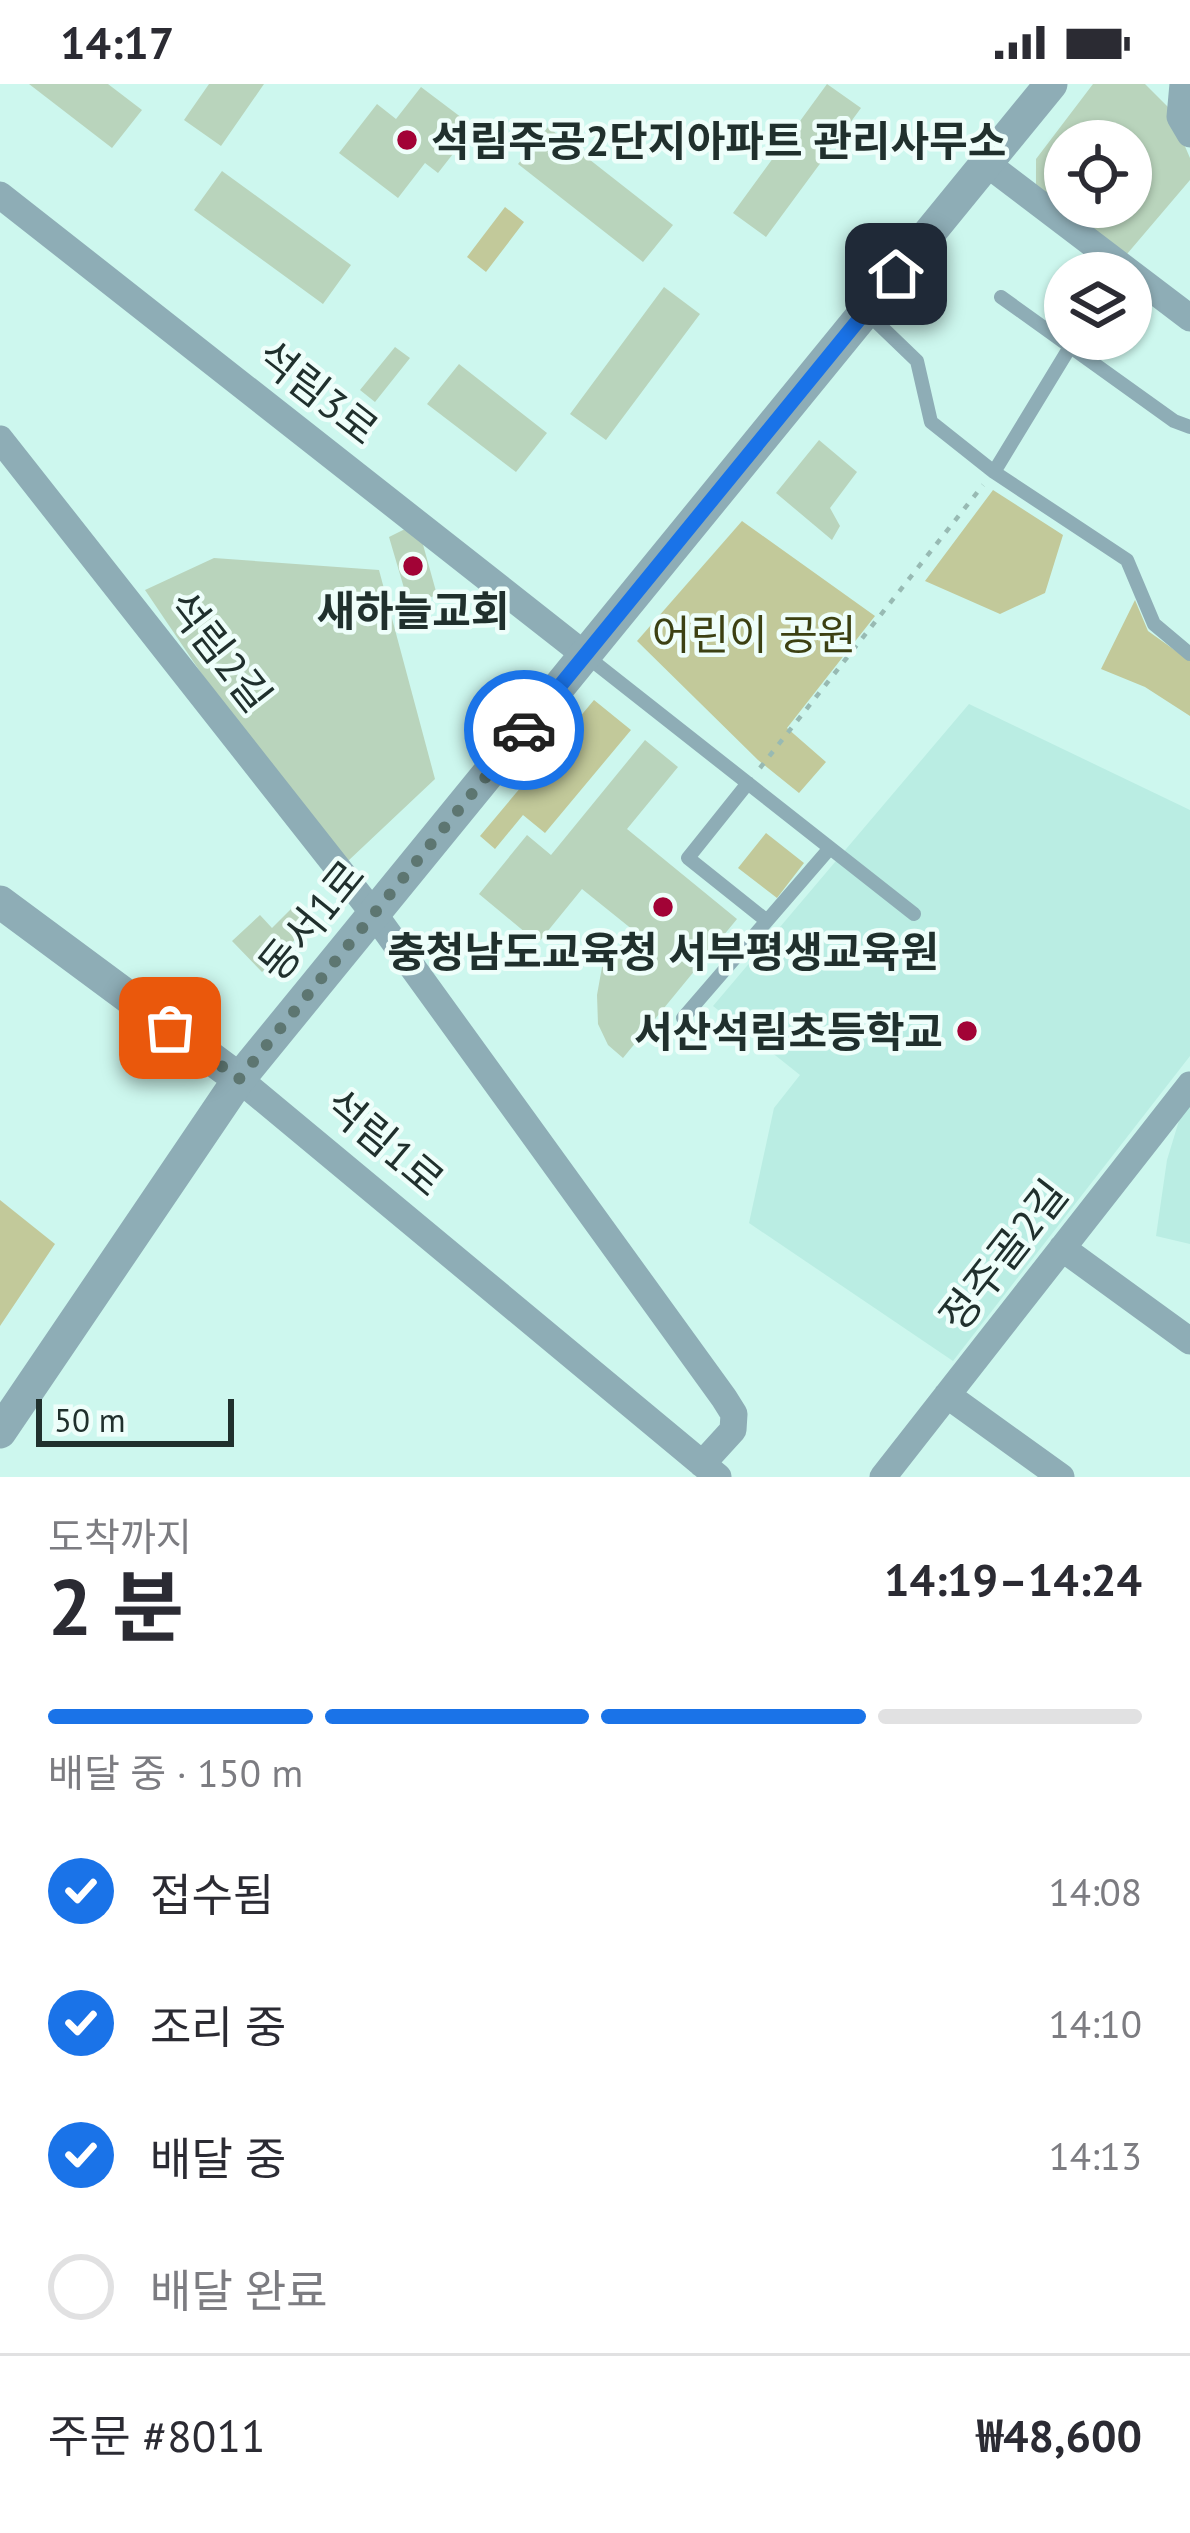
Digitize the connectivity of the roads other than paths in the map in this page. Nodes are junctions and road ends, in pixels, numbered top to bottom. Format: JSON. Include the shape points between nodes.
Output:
{"nodes":[{"id":1,"x":1051,"y":84,"type":"edge"},
{"id":2,"x":1183,"y":84,"type":"edge"},
{"id":3,"x":1190,"y":134,"type":"edge"},
{"id":4,"x":986,"y":163,"type":"junction"},
{"id":5,"x":0,"y":195,"type":"edge"},
{"id":6,"x":1001,"y":298,"type":"dead end"},
{"id":7,"x":865,"y":311,"type":"junction"},
{"id":8,"x":1190,"y":318,"type":"edge"},
{"id":9,"x":1044,"y":329,"type":"edge"},
{"id":10,"x":1062,"y":360,"type":"edge"},
{"id":11,"x":1088,"y":360,"type":"edge"},
{"id":12,"x":1190,"y":427,"type":"edge"},
{"id":13,"x":0,"y":439,"type":"edge"},
{"id":14,"x":994,"y":472,"type":"junction"},
{"id":15,"x":1190,"y":654,"type":"edge"},
{"id":16,"x":585,"y":656,"type":"junction"},
{"id":17,"x":748,"y":783,"type":"junction"},
{"id":18,"x":830,"y":848,"type":"junction"},
{"id":19,"x":0,"y":902,"type":"edge"},
{"id":20,"x":374,"y":914,"type":"junction"},
{"id":21,"x":914,"y":914,"type":"dead end"},
{"id":22,"x":767,"y":921,"type":"junction"},
{"id":23,"x":683,"y":1018,"type":"dead end"},
{"id":24,"x":239,"y":1079,"type":"junction"},
{"id":25,"x":1190,"y":1085,"type":"edge"},
{"id":26,"x":1062,"y":1248,"type":"junction"},
{"id":27,"x":1190,"y":1341,"type":"edge"},
{"id":28,"x":947,"y":1395,"type":"junction"},
{"id":29,"x":0,"y":1432,"type":"edge"},
{"id":30,"x":710,"y":1470,"type":"edge"},
{"id":31,"x":883,"y":1477,"type":"edge"},
{"id":32,"x":1060,"y":1477,"type":"edge"}],
"edges":[{"from":1,"to":4,"type":"street","name":"동서1로"},
{"from":2,"to":3,"type":"street","via":[[1180,117]]},
{"from":4,"to":7,"type":"street","name":"동서1로"},
{"from":4,"to":8,"type":"street"},
{"from":5,"to":16,"type":"street","name":"석림3로"},
{"from":6,"to":9,"type":"lane"},
{"from":7,"to":14,"type":"lane","via":[[917,361],[931,422]]},
{"from":7,"to":16,"type":"street","name":"동서1로"},
{"from":10,"to":14,"type":"lane"},
{"from":11,"to":12,"type":"lane"},
{"from":13,"to":20,"type":"street","name":"석림2길"},
{"from":14,"to":15,"type":"lane","via":[[1127,560],[1154,624]]},
{"from":16,"to":17,"type":"lane"},
{"from":16,"to":20,"type":"street","name":"동서1로"},
{"from":17,"to":18,"type":"lane"},
{"from":17,"to":22,"type":"lane","via":[[688,857]]},
{"from":18,"to":21,"type":"lane"},
{"from":18,"to":22,"type":"lane"},
{"from":19,"to":24,"type":"street","name":"석림1로"},
{"from":20,"to":24,"type":"street","name":"동서1로"},
{"from":20,"to":30,"type":"street","name":"석림1로","via":[[734,1414]]},
{"from":22,"to":23,"type":"lane"},
{"from":24,"to":29,"type":"street","name":"동서1로"},
{"from":24,"to":30,"type":"street","name":"석림1로"},
{"from":25,"to":26,"type":"street","name":"정주골2길"},
{"from":26,"to":27,"type":"street"},
{"from":26,"to":28,"type":"street","name":"정주골2길"},
{"from":28,"to":31,"type":"street","name":"정주골2길"},
{"from":28,"to":32,"type":"street"}]}
